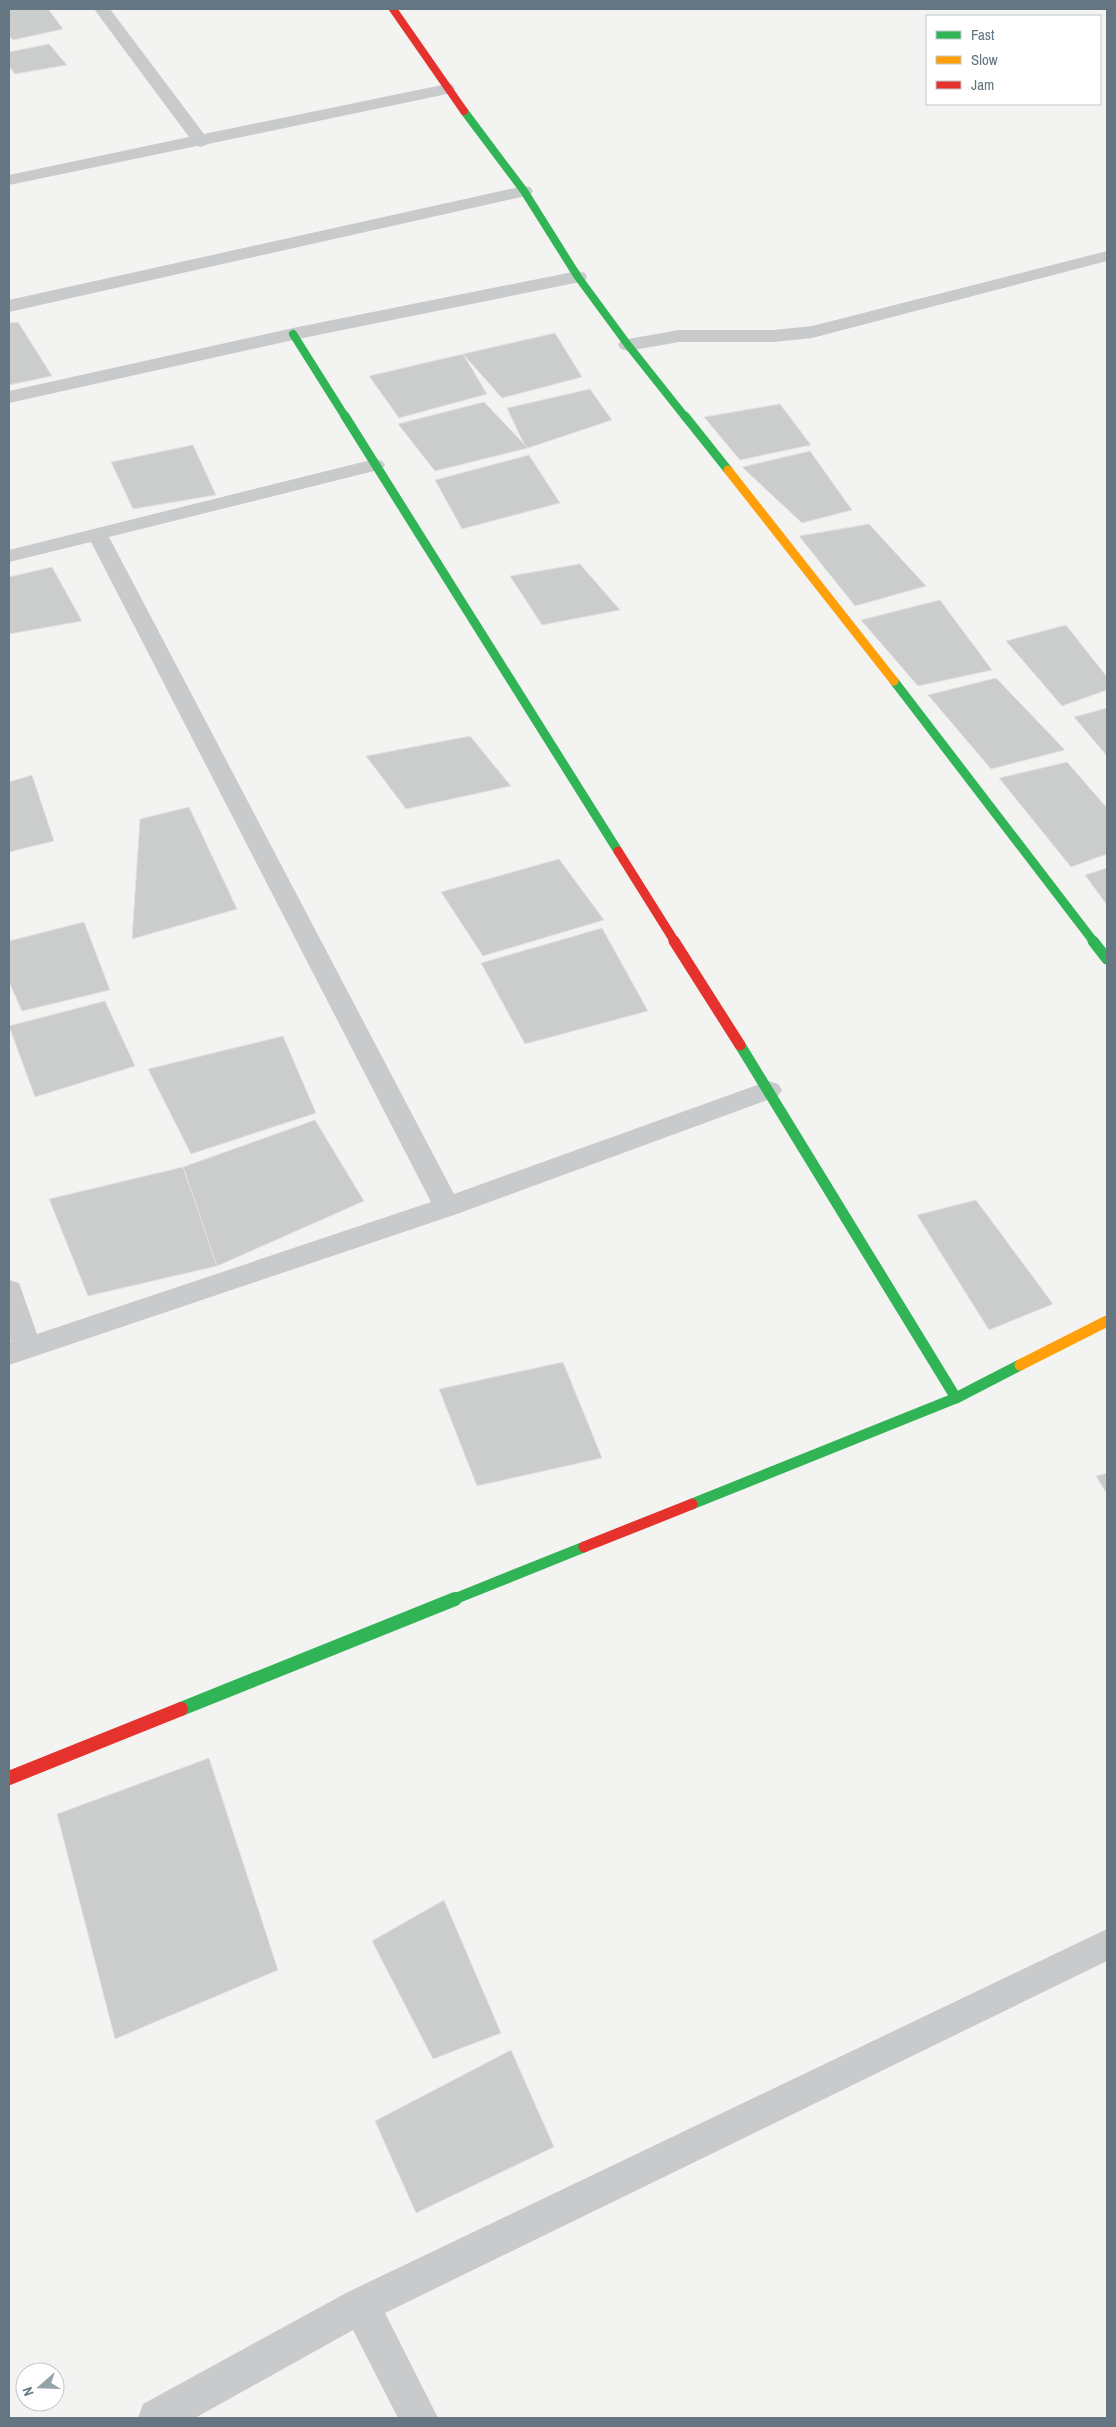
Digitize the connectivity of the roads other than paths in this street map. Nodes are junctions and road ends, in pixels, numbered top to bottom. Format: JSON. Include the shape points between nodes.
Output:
{"nodes":[{"id":1,"x":102,"y":9,"type":"edge"},
{"id":2,"x":393,"y":9,"type":"edge"},
{"id":3,"x":447,"y":89,"type":"junction"},
{"id":4,"x":201,"y":142,"type":"junction"},
{"id":5,"x":9,"y":180,"type":"edge"},
{"id":6,"x":524,"y":191,"type":"junction"},
{"id":7,"x":1107,"y":256,"type":"edge"},
{"id":8,"x":578,"y":277,"type":"junction"},
{"id":9,"x":9,"y":306,"type":"edge"},
{"id":10,"x":293,"y":334,"type":"junction"},
{"id":11,"x":628,"y":345,"type":"junction"},
{"id":12,"x":9,"y":397,"type":"edge"},
{"id":13,"x":375,"y":465,"type":"junction"},
{"id":14,"x":98,"y":534,"type":"junction"},
{"id":15,"x":9,"y":556,"type":"edge"},
{"id":16,"x":1107,"y":959,"type":"edge"},
{"id":17,"x":769,"y":1090,"type":"junction"},
{"id":18,"x":447,"y":1206,"type":"junction"},
{"id":19,"x":9,"y":1290,"type":"edge"},
{"id":20,"x":1107,"y":1321,"type":"edge"},
{"id":21,"x":18,"y":1351,"type":"edge"},
{"id":22,"x":956,"y":1398,"type":"junction"},
{"id":23,"x":9,"y":1778,"type":"edge"},
{"id":24,"x":1107,"y":1944,"type":"edge"},
{"id":25,"x":360,"y":2306,"type":"junction"},
{"id":26,"x":157,"y":2418,"type":"edge"},
{"id":27,"x":419,"y":2418,"type":"edge"}],
"edges":[{"from":1,"to":4,"type":"street"},
{"from":2,"to":3,"type":"street"},
{"from":3,"to":4,"type":"street"},
{"from":3,"to":6,"type":"street"},
{"from":4,"to":5,"type":"street"},
{"from":6,"to":8,"type":"street"},
{"from":6,"to":9,"type":"street"},
{"from":7,"to":11,"type":"street","via":[[812,332],[745,338],[678,336]]},
{"from":8,"to":10,"type":"street"},
{"from":8,"to":11,"type":"street"},
{"from":10,"to":12,"type":"street"},
{"from":10,"to":13,"type":"street"},
{"from":11,"to":16,"type":"street","via":[[853,627]]},
{"from":13,"to":14,"type":"street"},
{"from":13,"to":17,"type":"street"},
{"from":14,"to":15,"type":"street"},
{"from":14,"to":18,"type":"street"},
{"from":17,"to":18,"type":"street"},
{"from":17,"to":22,"type":"street"},
{"from":18,"to":21,"type":"street"},
{"from":19,"to":21,"type":"street"},
{"from":20,"to":22,"type":"street"},
{"from":22,"to":23,"type":"street"},
{"from":24,"to":25,"type":"street"},
{"from":25,"to":26,"type":"street"},
{"from":25,"to":27,"type":"street"}]}
